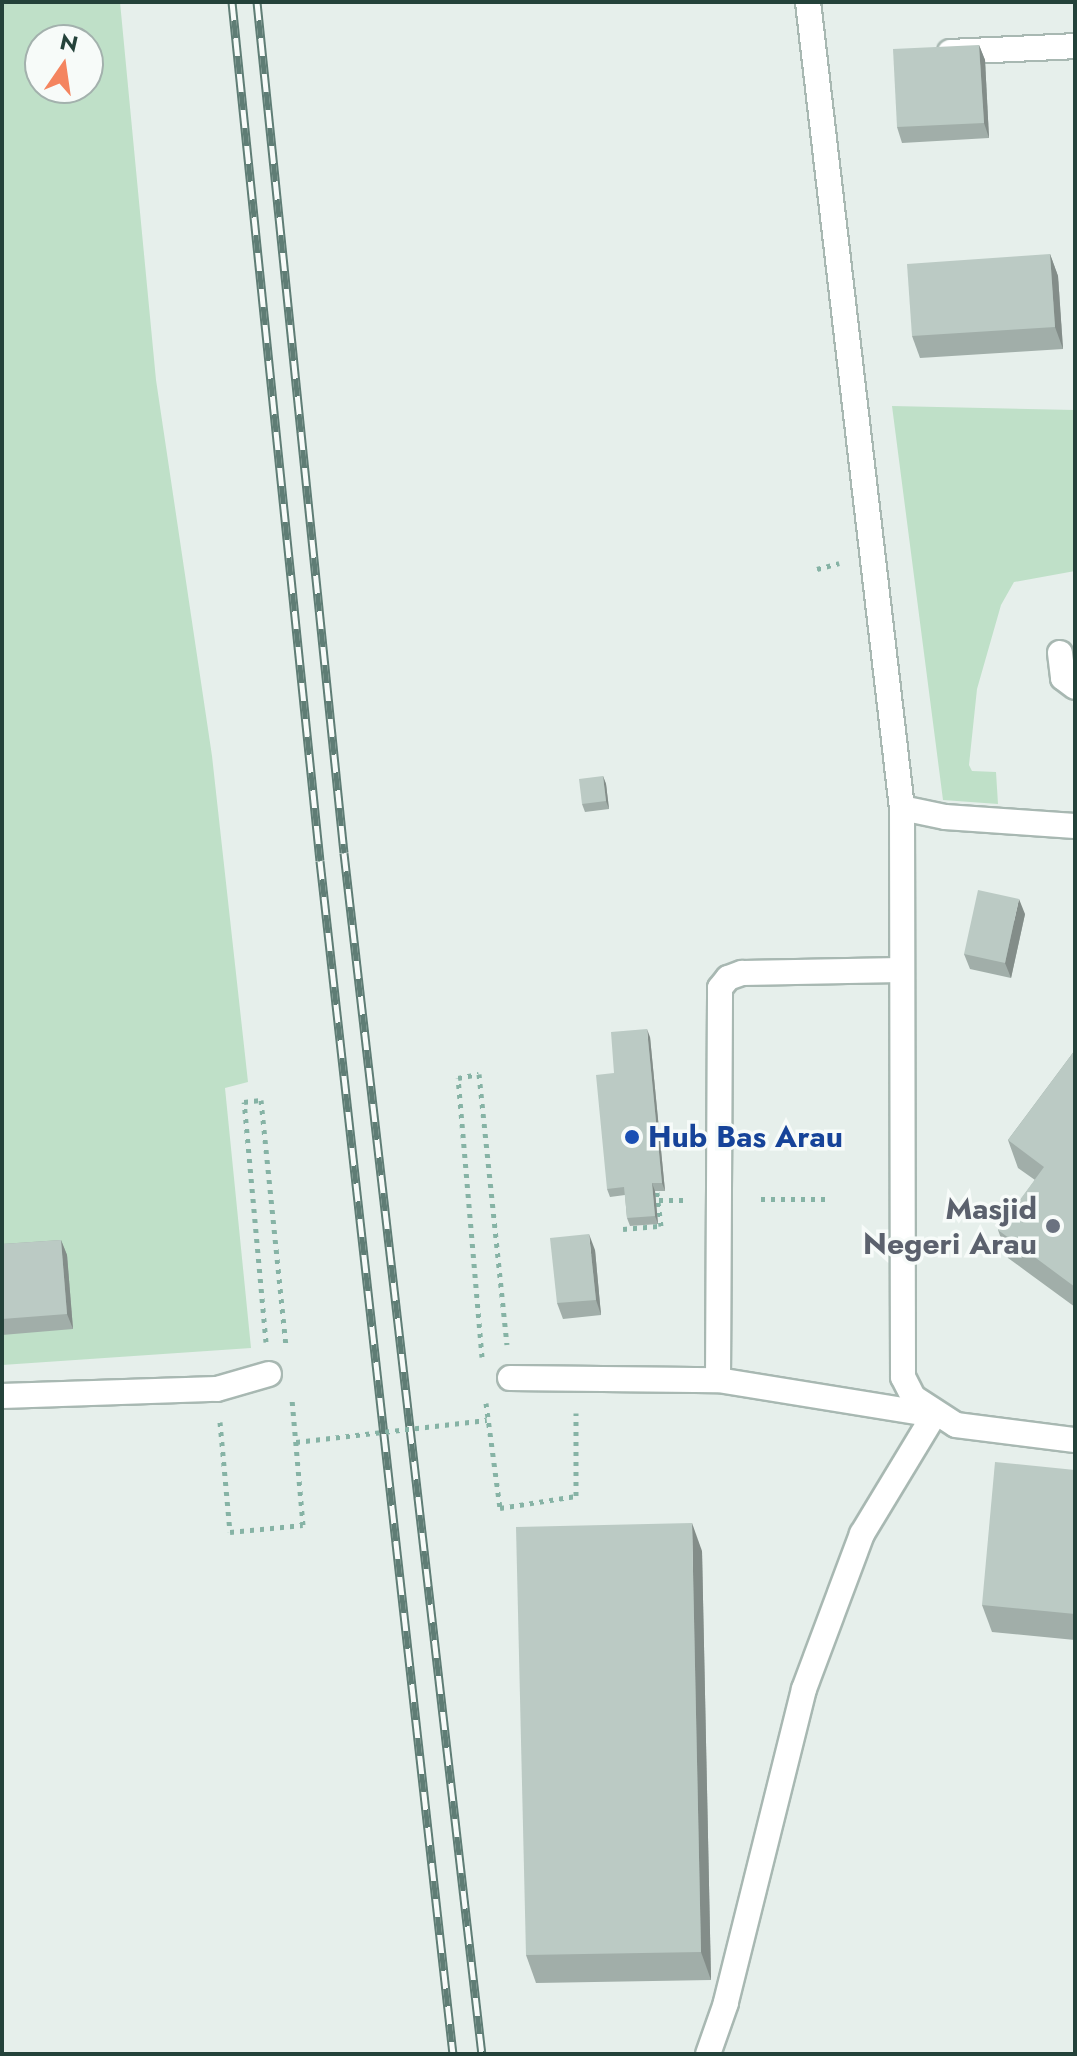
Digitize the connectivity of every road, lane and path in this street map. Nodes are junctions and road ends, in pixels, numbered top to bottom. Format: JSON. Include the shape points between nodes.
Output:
{"nodes":[{"id":1,"x":808,"y":2,"type":"edge"},
{"id":2,"x":1075,"y":46,"type":"edge"},
{"id":3,"x":931,"y":53,"type":"edge"},
{"id":4,"x":1060,"y":653,"type":"dead end"},
{"id":5,"x":1075,"y":687,"type":"edge"},
{"id":6,"x":902,"y":808,"type":"junction"},
{"id":7,"x":1075,"y":826,"type":"edge"},
{"id":8,"x":901,"y":970,"type":"junction"},
{"id":9,"x":657,"y":1191,"type":"edge"},
{"id":10,"x":761,"y":1199,"type":"dead end"},
{"id":11,"x":829,"y":1199,"type":"dead end"},
{"id":12,"x":659,"y":1200,"type":"junction"},
{"id":13,"x":684,"y":1200,"type":"dead end"},
{"id":14,"x":623,"y":1229,"type":"dead end"},
{"id":15,"x":287,"y":1349,"type":"dead end"},
{"id":16,"x":483,"y":1373,"type":"dead end"},
{"id":17,"x":269,"y":1374,"type":"joint"},
{"id":18,"x":575,"y":1377,"type":"junction"},
{"id":19,"x":510,"y":1378,"type":"joint"},
{"id":20,"x":718,"y":1380,"type":"junction"},
{"id":21,"x":217,"y":1389,"type":"junction"},
{"id":22,"x":485,"y":1389,"type":"dead end"},
{"id":23,"x":291,"y":1395,"type":"dead end"},
{"id":24,"x":2,"y":1396,"type":"edge"},
{"id":25,"x":934,"y":1415,"type":"junction"},
{"id":26,"x":487,"y":1420,"type":"junction"},
{"id":27,"x":1075,"y":1440,"type":"edge"},
{"id":28,"x":296,"y":1442,"type":"junction"},
{"id":29,"x":708,"y":2054,"type":"edge"}],
"edges":[{"from":1,"to":6,"type":"street"},
{"from":2,"to":3,"type":"street"},
{"from":4,"to":5,"type":"street","via":[[1063,678]]},
{"from":6,"to":7,"type":"street","via":[[945,817]]},
{"from":6,"to":8,"type":"street"},
{"from":8,"to":20,"type":"street","via":[[742,973],[720,988]]},
{"from":8,"to":25,"type":"street","via":[[899,1342],[908,1387]]},
{"from":9,"to":12,"type":"path"},
{"from":10,"to":11,"type":"path"},
{"from":12,"to":13,"type":"path"},
{"from":12,"to":14,"type":"path","via":[[661,1226]]},
{"from":15,"to":17,"type":"path","via":[[261,1100],[244,1102]]},
{"from":16,"to":19,"type":"path","via":[[458,1078],[479,1074]]},
{"from":17,"to":21,"type":"street"},
{"from":18,"to":19,"type":"street"},
{"from":18,"to":20,"type":"street"},
{"from":18,"to":26,"type":"path","via":[[576,1496],[500,1508]]},
{"from":20,"to":25,"type":"street"},
{"from":21,"to":24,"type":"street"},
{"from":21,"to":28,"type":"path","via":[[230,1532],[303,1525]]},
{"from":22,"to":26,"type":"path"},
{"from":23,"to":28,"type":"path"},
{"from":25,"to":27,"type":"street","via":[[978,1429]]},
{"from":25,"to":29,"type":"street","via":[[862,1534],[804,1689],[726,2003]]},
{"from":26,"to":28,"type":"path","bridge":true}]}
